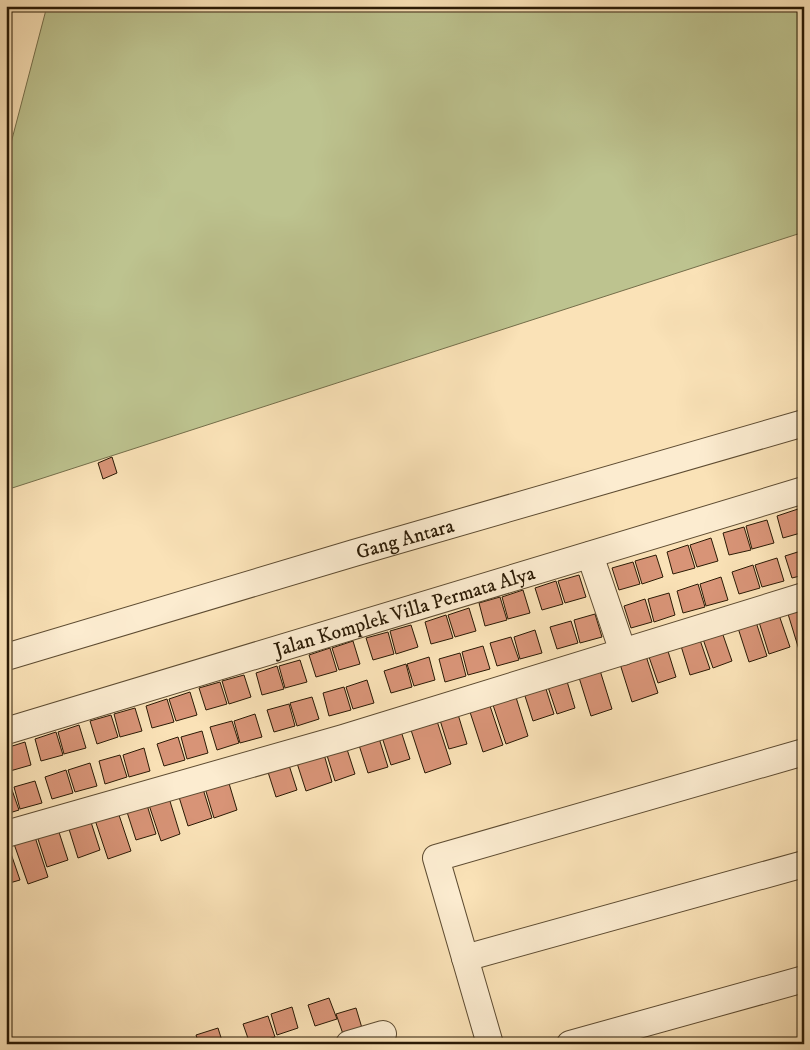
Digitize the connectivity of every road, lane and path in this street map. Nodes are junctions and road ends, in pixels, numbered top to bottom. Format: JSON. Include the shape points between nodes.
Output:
{"nodes":[{"id":1,"x":804,"y":423,"type":"edge"},
{"id":2,"x":804,"y":490,"type":"edge"},
{"id":3,"x":590,"y":555,"type":"junction"},
{"id":4,"x":804,"y":596,"type":"edge"},
{"id":5,"x":623,"y":652,"type":"junction"},
{"id":6,"x":6,"y":657,"type":"edge"},
{"id":7,"x":6,"y":731,"type":"edge"},
{"id":8,"x":804,"y":752,"type":"edge"},
{"id":9,"x":6,"y":834,"type":"edge"},
{"id":10,"x":804,"y":864,"type":"edge"},
{"id":11,"x":465,"y":958,"type":"junction"},
{"id":12,"x":804,"y":979,"type":"edge"},
{"id":13,"x":383,"y":1034,"type":"dead end"},
{"id":14,"x":348,"y":1044,"type":"edge"},
{"id":15,"x":490,"y":1044,"type":"edge"},
{"id":16,"x":570,"y":1044,"type":"edge"}],
"edges":[{"from":1,"to":6,"type":"street","name":"Gang Antara"},
{"from":2,"to":3,"type":"street","name":"Jalan Komplek Villa Permata Alya"},
{"from":3,"to":5,"type":"street"},
{"from":3,"to":7,"type":"street","name":"Jalan Komplek Villa Permata Alya"},
{"from":4,"to":5,"type":"street"},
{"from":5,"to":9,"type":"street","via":[[343,738]]},
{"from":8,"to":11,"type":"street","via":[[436,858]]},
{"from":10,"to":11,"type":"street"},
{"from":11,"to":15,"type":"street"},
{"from":12,"to":16,"type":"street"},
{"from":13,"to":14,"type":"street"}]}
